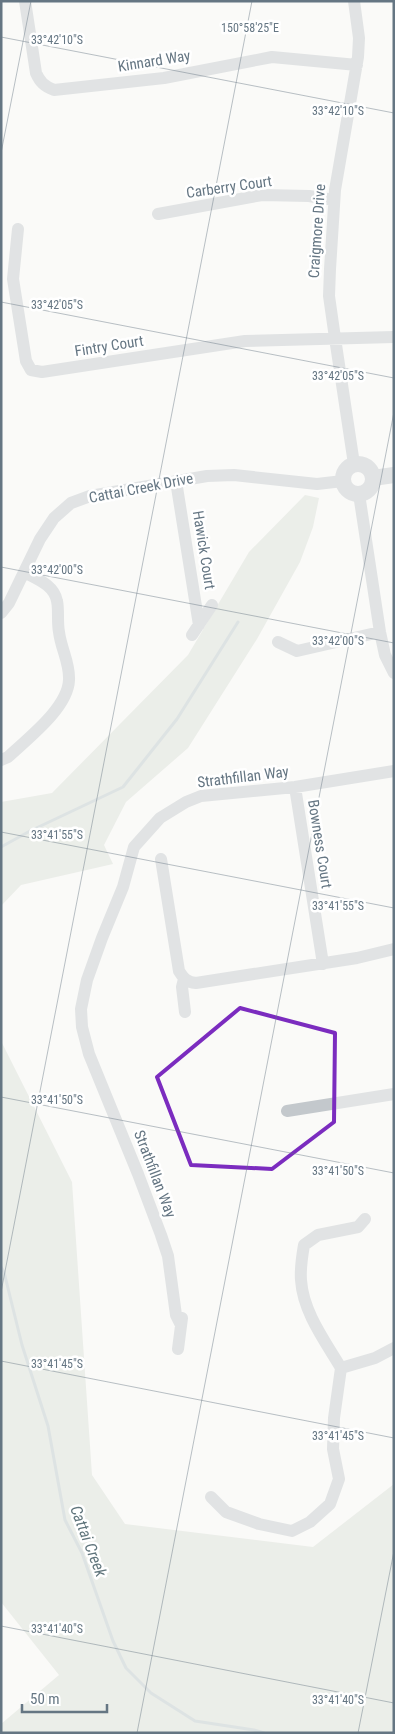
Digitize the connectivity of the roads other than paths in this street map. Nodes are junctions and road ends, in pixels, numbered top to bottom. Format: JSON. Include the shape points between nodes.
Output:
{"nodes":[{"id":1,"x":25,"y":1,"type":"edge"},
{"id":2,"x":354,"y":1,"type":"edge"},
{"id":3,"x":357,"y":65,"type":"junction"},
{"id":4,"x":334,"y":200,"type":"junction"},
{"id":5,"x":158,"y":214,"type":"dead end"},
{"id":6,"x":18,"y":229,"type":"dead end"},
{"id":7,"x":394,"y":337,"type":"edge"},
{"id":8,"x":334,"y":338,"type":"junction"},
{"id":9,"x":354,"y":464,"type":"junction"},
{"id":10,"x":394,"y":475,"type":"edge"},
{"id":11,"x":373,"y":478,"type":"junction"},
{"id":12,"x":176,"y":481,"type":"junction"},
{"id":13,"x":343,"y":481,"type":"junction"},
{"id":14,"x":359,"y":494,"type":"junction"},
{"id":15,"x":24,"y":572,"type":"junction"},
{"id":16,"x":212,"y":605,"type":"dead end"},
{"id":17,"x":1,"y":614,"type":"edge"},
{"id":18,"x":380,"y":632,"type":"junction"},
{"id":19,"x":278,"y":642,"type":"dead end"},
{"id":20,"x":394,"y":673,"type":"edge"},
{"id":21,"x":1,"y":760,"type":"edge"},
{"id":22,"x":394,"y":771,"type":"edge"},
{"id":23,"x":295,"y":788,"type":"junction"},
{"id":24,"x":162,"y":859,"type":"dead end"},
{"id":25,"x":394,"y":949,"type":"edge"},
{"id":26,"x":323,"y":964,"type":"junction"},
{"id":27,"x":184,"y":979,"type":"junction"},
{"id":28,"x":185,"y":1012,"type":"dead end"},
{"id":29,"x":394,"y":1094,"type":"edge"},
{"id":30,"x":287,"y":1111,"type":"dead end"},
{"id":31,"x":365,"y":1219,"type":"dead end"},
{"id":32,"x":394,"y":1348,"type":"edge"},
{"id":33,"x":178,"y":1349,"type":"dead end"},
{"id":34,"x":341,"y":1368,"type":"junction"},
{"id":35,"x":211,"y":1497,"type":"dead end"}],
"edges":[{"from":1,"to":3,"type":"street","name":"Kinnard Way","via":[[36,73],[39,81],[54,90],[164,78],[272,57]]},
{"from":2,"to":3,"type":"street","name":"Craigmore Drive","via":[[359,38]]},
{"from":3,"to":4,"type":"street","name":"Craigmore Drive"},
{"from":4,"to":5,"type":"street","name":"Carberry Court","via":[[262,195]]},
{"from":4,"to":8,"type":"street","name":"Craigmore Drive","via":[[329,296]]},
{"from":6,"to":8,"type":"street","name":"Fintry Court","via":[[13,279],[26,361],[31,370],[42,372],[245,341]]},
{"from":7,"to":8,"type":"street"},
{"from":8,"to":9,"type":"street","name":"Craigmore Drive"},
{"from":9,"to":11,"type":"street","via":[[364,465]]},
{"from":9,"to":13,"type":"street","via":[[347,468]]},
{"from":10,"to":11,"type":"street"},
{"from":11,"to":14,"type":"street","via":[[369,490]]},
{"from":12,"to":13,"type":"street","name":"Cattai Creek Drive","via":[[234,475],[317,484]]},
{"from":12,"to":15,"type":"street","name":"Cattai Creek Drive","via":[[90,496],[71,504],[54,518]]},
{"from":12,"to":16,"type":"street","name":"Hawick Court","via":[[195,630]]},
{"from":13,"to":14,"type":"street","via":[[347,490]]},
{"from":14,"to":18,"type":"street"},
{"from":15,"to":17,"type":"street","name":"Cattai Creek Drive"},
{"from":15,"to":21,"type":"street","via":[[50,586],[57,601],[60,643],[67,661],[69,682],[50,717]]},
{"from":18,"to":19,"type":"street","via":[[297,651]]},
{"from":18,"to":20,"type":"street","via":[[385,655]]},
{"from":22,"to":23,"type":"street","name":"Strathfillan Way"},
{"from":23,"to":26,"type":"street","name":"Bowness Court"},
{"from":23,"to":33,"type":"street","name":"Strathfillan Way","via":[[201,796],[160,818],[134,847],[123,887],[87,980],[81,1009],[82,1027],[89,1054],[168,1256],[180,1325]]},
{"from":24,"to":27,"type":"street","via":[[179,971]]},
{"from":25,"to":26,"type":"street"},
{"from":26,"to":27,"type":"street","via":[[196,983]]},
{"from":27,"to":28,"type":"street"},
{"from":29,"to":30,"type":"street"},
{"from":31,"to":34,"type":"street","via":[[358,1227],[318,1234],[304,1245],[301,1273],[304,1295],[321,1335]]},
{"from":32,"to":34,"type":"street","via":[[375,1358]]},
{"from":34,"to":35,"type":"street","via":[[333,1449],[339,1479],[330,1504],[310,1522],[292,1530],[259,1524],[226,1512]]}]}
